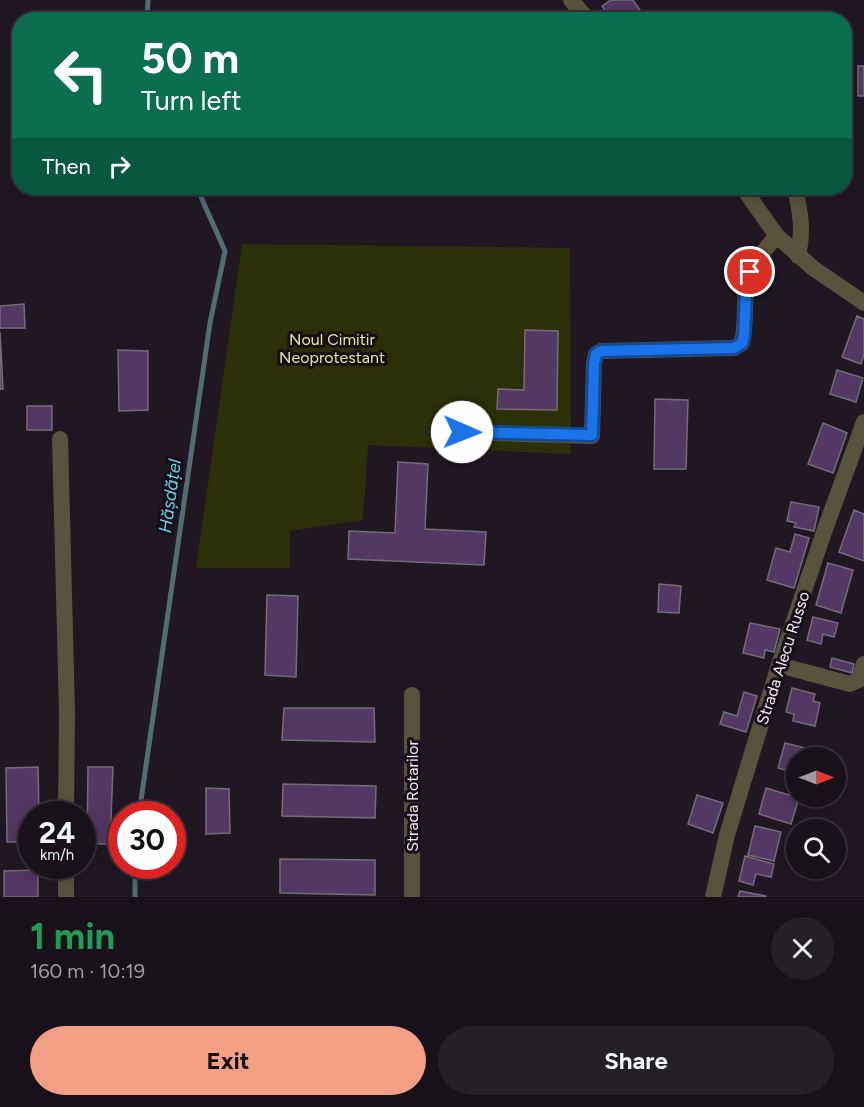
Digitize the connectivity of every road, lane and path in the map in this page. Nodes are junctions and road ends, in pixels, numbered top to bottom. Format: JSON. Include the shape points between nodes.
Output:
{"nodes":[{"id":1,"x":571,"y":0,"type":"edge"},
{"id":2,"x":581,"y":12,"type":"edge"},
{"id":3,"x":748,"y":195,"type":"edge"},
{"id":4,"x":796,"y":195,"type":"edge"},
{"id":5,"x":777,"y":236,"type":"junction"},
{"id":6,"x":798,"y":255,"type":"junction"},
{"id":7,"x":864,"y":303,"type":"edge"},
{"id":8,"x":864,"y":422,"type":"edge"},
{"id":9,"x":462,"y":432,"type":"dead end"},
{"id":10,"x":60,"y":439,"type":"dead end"},
{"id":11,"x":864,"y":664,"type":"edge"},
{"id":12,"x":779,"y":665,"type":"junction"},
{"id":13,"x":412,"y":695,"type":"dead end"},
{"id":14,"x":66,"y":801,"type":"edge"},
{"id":15,"x":66,"y":879,"type":"edge"},
{"id":16,"x":66,"y":897,"type":"edge"},
{"id":17,"x":412,"y":897,"type":"edge"},
{"id":18,"x":713,"y":897,"type":"edge"}],
"edges":[{"from":1,"to":2,"type":"street"},
{"from":3,"to":5,"type":"street"},
{"from":4,"to":6,"type":"street","via":[[802,228]]},
{"from":5,"to":6,"type":"street"},
{"from":5,"to":9,"type":"street","via":[[750,272],[744,335],[742,343],[734,348],[596,354],[592,435]]},
{"from":6,"to":7,"type":"street"},
{"from":8,"to":12,"type":"street","name":"Strada Alecu Russo"},
{"from":10,"to":14,"type":"street"},
{"from":11,"to":12,"type":"street","via":[[858,680],[850,684]]},
{"from":12,"to":18,"type":"street","name":"Strada Alecu Russo","via":[[730,825]]},
{"from":13,"to":17,"type":"street","name":"Strada Rotarilor"},
{"from":15,"to":16,"type":"street"}]}
